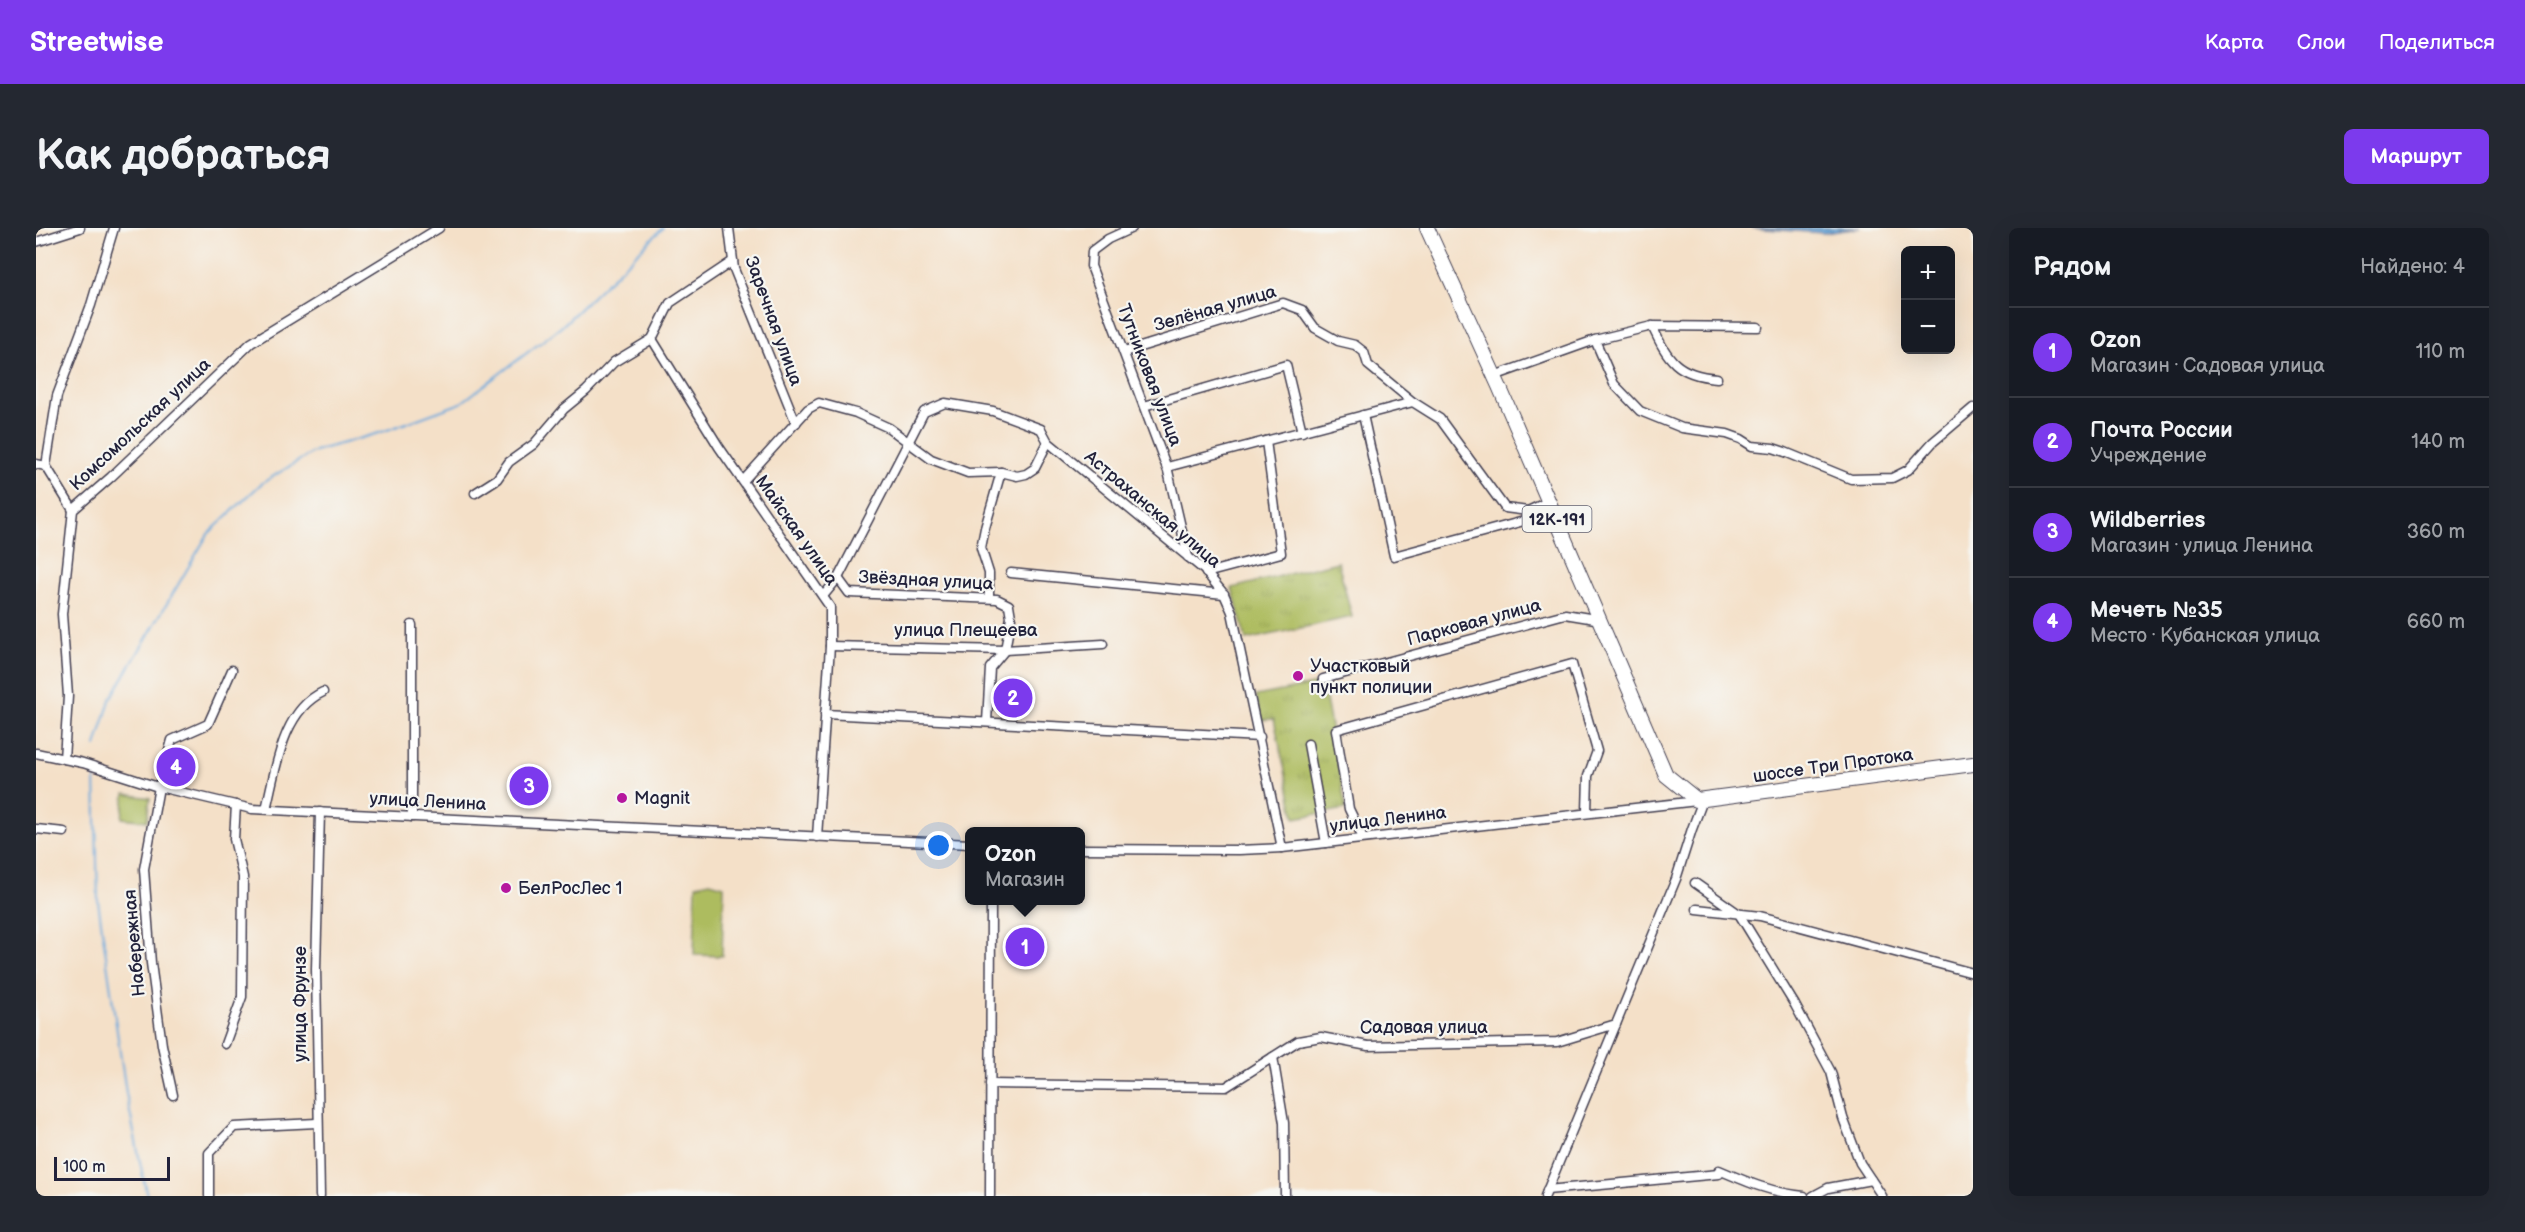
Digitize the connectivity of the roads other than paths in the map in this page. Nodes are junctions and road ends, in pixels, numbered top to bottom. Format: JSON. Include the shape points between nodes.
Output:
{"nodes":[{"id":1,"x":80,"y":228,"type":"edge"},
{"id":2,"x":114,"y":228,"type":"edge"},
{"id":3,"x":439,"y":228,"type":"edge"},
{"id":4,"x":729,"y":228,"type":"edge"},
{"id":5,"x":1132,"y":228,"type":"edge"},
{"id":6,"x":1428,"y":228,"type":"edge"},
{"id":7,"x":36,"y":243,"type":"edge"},
{"id":8,"x":733,"y":261,"type":"junction"},
{"id":9,"x":1652,"y":326,"type":"junction"},
{"id":10,"x":1758,"y":327,"type":"dead end"},
{"id":11,"x":652,"y":339,"type":"junction"},
{"id":12,"x":1595,"y":340,"type":"junction"},
{"id":13,"x":1124,"y":352,"type":"junction"},
{"id":14,"x":1494,"y":376,"type":"junction"},
{"id":15,"x":1717,"y":378,"type":"dead end"},
{"id":16,"x":1413,"y":402,"type":"junction"},
{"id":17,"x":1144,"y":406,"type":"junction"},
{"id":18,"x":1973,"y":408,"type":"edge"},
{"id":19,"x":1363,"y":416,"type":"junction"},
{"id":20,"x":796,"y":423,"type":"junction"},
{"id":21,"x":1302,"y":432,"type":"junction"},
{"id":22,"x":1266,"y":441,"type":"junction"},
{"id":23,"x":908,"y":442,"type":"junction"},
{"id":24,"x":1048,"y":442,"type":"junction"},
{"id":25,"x":36,"y":464,"type":"edge"},
{"id":26,"x":46,"y":466,"type":"junction"},
{"id":27,"x":1167,"y":467,"type":"junction"},
{"id":28,"x":1001,"y":472,"type":"junction"},
{"id":29,"x":742,"y":482,"type":"junction"},
{"id":30,"x":476,"y":493,"type":"dead end"},
{"id":31,"x":1549,"y":501,"type":"junction"},
{"id":32,"x":73,"y":510,"type":"junction"},
{"id":33,"x":1524,"y":521,"type":"dead end"},
{"id":34,"x":1188,"y":557,"type":"junction"},
{"id":35,"x":1011,"y":573,"type":"dead end"},
{"id":36,"x":1206,"y":573,"type":"junction"},
{"id":37,"x":838,"y":578,"type":"junction"},
{"id":38,"x":1224,"y":594,"type":"junction"},
{"id":39,"x":824,"y":595,"type":"junction"},
{"id":40,"x":989,"y":598,"type":"junction"},
{"id":41,"x":1601,"y":620,"type":"junction"},
{"id":42,"x":412,"y":626,"type":"dead end"},
{"id":43,"x":1102,"y":644,"type":"dead end"},
{"id":44,"x":830,"y":646,"type":"junction"},
{"id":45,"x":1005,"y":650,"type":"junction"},
{"id":46,"x":232,"y":670,"type":"dead end"},
{"id":47,"x":1323,"y":679,"type":"dead end"},
{"id":48,"x":323,"y":692,"type":"dead end"},
{"id":49,"x":825,"y":714,"type":"junction"},
{"id":50,"x":987,"y":722,"type":"junction"},
{"id":51,"x":1260,"y":737,"type":"junction"},
{"id":52,"x":1308,"y":744,"type":"dead end"},
{"id":53,"x":36,"y":753,"type":"edge"},
{"id":54,"x":64,"y":759,"type":"junction"},
{"id":55,"x":1973,"y":764,"type":"edge"},
{"id":56,"x":159,"y":788,"type":"junction"},
{"id":57,"x":1700,"y":800,"type":"junction"},
{"id":58,"x":236,"y":805,"type":"junction"},
{"id":59,"x":266,"y":809,"type":"junction"},
{"id":60,"x":320,"y":812,"type":"junction"},
{"id":61,"x":1587,"y":812,"type":"junction"},
{"id":62,"x":412,"y":817,"type":"junction"},
{"id":63,"x":36,"y":829,"type":"edge"},
{"id":64,"x":64,"y":832,"type":"dead end"},
{"id":65,"x":817,"y":837,"type":"junction"},
{"id":66,"x":1363,"y":838,"type":"junction"},
{"id":67,"x":1326,"y":843,"type":"junction"},
{"id":68,"x":965,"y":844,"type":"edge"},
{"id":69,"x":1282,"y":848,"type":"junction"},
{"id":70,"x":1085,"y":849,"type":"edge"},
{"id":71,"x":1695,"y":883,"type":"dead end"},
{"id":72,"x":991,"y":905,"type":"edge"},
{"id":73,"x":1697,"y":909,"type":"dead end"},
{"id":74,"x":1739,"y":914,"type":"junction"},
{"id":75,"x":1973,"y":973,"type":"edge"},
{"id":76,"x":1616,"y":1024,"type":"junction"},
{"id":77,"x":225,"y":1044,"type":"dead end"},
{"id":78,"x":1273,"y":1058,"type":"junction"},
{"id":79,"x":990,"y":1084,"type":"junction"},
{"id":80,"x":173,"y":1095,"type":"dead end"},
{"id":81,"x":317,"y":1123,"type":"junction"},
{"id":82,"x":1871,"y":1179,"type":"junction"},
{"id":83,"x":1546,"y":1193,"type":"edge"},
{"id":84,"x":209,"y":1196,"type":"edge"},
{"id":85,"x":320,"y":1196,"type":"edge"},
{"id":86,"x":990,"y":1196,"type":"edge"},
{"id":87,"x":1285,"y":1196,"type":"edge"},
{"id":88,"x":1804,"y":1196,"type":"edge"},
{"id":89,"x":1813,"y":1196,"type":"edge"},
{"id":90,"x":1882,"y":1196,"type":"edge"}],
"edges":[{"from":1,"to":7,"type":"street"},
{"from":2,"to":26,"type":"street","via":[[57,396]]},
{"from":3,"to":32,"type":"street","name":"Комсомольская улица","via":[[251,343]]},
{"from":4,"to":8,"type":"street","name":"Заречная улица"},
{"from":5,"to":13,"type":"street","name":"Тутниковая улица","via":[[1092,251],[1091,266]]},
{"from":6,"to":14,"type":"main road","number":"12К-191"},
{"from":8,"to":11,"type":"street","via":[[670,303]]},
{"from":8,"to":20,"type":"street","name":"Заречная улица"},
{"from":9,"to":10,"type":"street"},
{"from":9,"to":12,"type":"street"},
{"from":9,"to":15,"type":"street","via":[[1665,354],[1677,367],[1696,376]]},
{"from":11,"to":29,"type":"street","name":"Майская улица"},
{"from":11,"to":30,"type":"street","via":[[614,362],[534,444]]},
{"from":12,"to":14,"type":"street"},
{"from":12,"to":18,"type":"street","via":[[1614,384],[1640,411],[1682,428],[1727,434],[1752,446],[1779,450],[1851,479],[1892,478],[1908,470],[1933,442]]},
{"from":13,"to":16,"type":"street","name":"Зелёная улица","via":[[1283,303],[1302,310],[1315,328],[1355,345],[1364,352],[1368,365]]},
{"from":13,"to":17,"type":"street","name":"Тутниковая улица"},
{"from":14,"to":31,"type":"main road","number":"12К-191"},
{"from":16,"to":19,"type":"street"},
{"from":16,"to":31,"type":"street","name":"Зелёная улица","via":[[1440,419],[1505,508],[1528,511]]},
{"from":17,"to":21,"type":"street","via":[[1286,365]]},
{"from":17,"to":27,"type":"street","name":"Тутниковая улица"},
{"from":19,"to":21,"type":"street"},
{"from":19,"to":33,"type":"street","via":[[1394,556]]},
{"from":20,"to":23,"type":"street","via":[[808,409],[819,404],[856,412]]},
{"from":20,"to":29,"type":"street"},
{"from":21,"to":22,"type":"street"},
{"from":22,"to":27,"type":"street"},
{"from":22,"to":36,"type":"street","via":[[1281,553]]},
{"from":23,"to":24,"type":"street","name":"Астраханская улица","via":[[924,412],[945,403],[993,411],[1041,429]]},
{"from":23,"to":28,"type":"street","via":[[931,459],[968,473]]},
{"from":23,"to":37,"type":"street","name":"Астраханская улица"},
{"from":24,"to":28,"type":"street","via":[[1035,468],[1026,474]]},
{"from":24,"to":34,"type":"street","name":"Астраханская улица"},
{"from":25,"to":26,"type":"street"},
{"from":26,"to":32,"type":"street"},
{"from":27,"to":34,"type":"street","name":"Тутниковая улица"},
{"from":28,"to":40,"type":"street","via":[[981,548],[989,573]]},
{"from":29,"to":39,"type":"street","name":"Майская улица"},
{"from":31,"to":41,"type":"main road","number":"12К-191"},
{"from":32,"to":54,"type":"street","name":"Комсомольская улица","via":[[62,614],[68,696]]},
{"from":34,"to":36,"type":"street","name":"Астраханская улица"},
{"from":35,"to":38,"type":"street","name":"Звёздная улица"},
{"from":36,"to":38,"type":"street","name":"Астраханская улица"},
{"from":37,"to":39,"type":"street","name":"Астраханская улица"},
{"from":37,"to":40,"type":"street","name":"Звёздная улица","via":[[849,592]]},
{"from":38,"to":51,"type":"street","name":"Астраханская улица","via":[[1232,612]]},
{"from":39,"to":44,"type":"street","name":"Майская улица","via":[[830,607]]},
{"from":40,"to":45,"type":"street","name":"Звёздная улица","via":[[1009,605],[1011,617]]},
{"from":41,"to":47,"type":"street","name":"Парковая улица","via":[[1565,614]]},
{"from":41,"to":57,"type":"main road","number":"12К-191","via":[[1666,775]]},
{"from":42,"to":62,"type":"street"},
{"from":43,"to":45,"type":"street","name":"улица Плещеева"},
{"from":44,"to":45,"type":"street","name":"улица Плещеева"},
{"from":44,"to":49,"type":"street","name":"Майская улица"},
{"from":45,"to":50,"type":"street","via":[[990,668]]},
{"from":46,"to":56,"type":"street","name":"Набережная","via":[[208,724],[172,740]]},
{"from":48,"to":59,"type":"street","via":[[297,711],[280,752]]},
{"from":49,"to":50,"type":"street"},
{"from":49,"to":65,"type":"street","name":"Майская улица"},
{"from":50,"to":51,"type":"street"},
{"from":51,"to":69,"type":"street","name":"Астраханская улица"},
{"from":52,"to":67,"type":"street"},
{"from":53,"to":54,"type":"street","name":"улица Ленина"},
{"from":54,"to":56,"type":"street","name":"улица Ленина"},
{"from":55,"to":57,"type":"main road","name":"шоссе Три Протока"},
{"from":56,"to":58,"type":"street","name":"улица Ленина"},
{"from":56,"to":80,"type":"street","name":"Набережная","via":[[144,869],[151,963]]},
{"from":57,"to":61,"type":"street","name":"улица Ленина"},
{"from":57,"to":76,"type":"street","via":[[1676,879]]},
{"from":58,"to":59,"type":"street","name":"улица Ленина"},
{"from":58,"to":77,"type":"street","via":[[234,839],[243,878],[242,997]]},
{"from":59,"to":60,"type":"street","name":"улица Ленина"},
{"from":60,"to":62,"type":"street","name":"улица Ленина"},
{"from":60,"to":81,"type":"street","name":"улица Фрунзе"},
{"from":61,"to":66,"type":"street","name":"улица Ленина"},
{"from":61,"to":66,"type":"street","via":[[1588,776],[1597,751],[1572,664],[1336,730],[1349,809]]},
{"from":62,"to":65,"type":"street","name":"улица Ленина"},
{"from":63,"to":64,"type":"street"},
{"from":65,"to":68,"type":"street","name":"улица Ленина"},
{"from":66,"to":67,"type":"street","name":"улица Ленина"},
{"from":67,"to":69,"type":"street","name":"улица Ленина"},
{"from":69,"to":70,"type":"street","name":"улица Ленина"},
{"from":71,"to":74,"type":"street"},
{"from":72,"to":79,"type":"street"},
{"from":73,"to":74,"type":"street"},
{"from":74,"to":75,"type":"street","via":[[1760,916]]},
{"from":74,"to":82,"type":"street","via":[[1832,1072],[1860,1163]]},
{"from":76,"to":78,"type":"street","name":"Садовая улица","via":[[1557,1042],[1368,1046],[1321,1037],[1298,1041]]},
{"from":76,"to":83,"type":"street"},
{"from":78,"to":79,"type":"street","name":"Садовая улица","via":[[1226,1087]]},
{"from":78,"to":87,"type":"street","via":[[1284,1123]]},
{"from":79,"to":86,"type":"street"},
{"from":81,"to":84,"type":"street","via":[[234,1127],[209,1153]]},
{"from":81,"to":85,"type":"street","name":"улица Фрунзе"},
{"from":82,"to":89,"type":"street","via":[[1828,1188]]},
{"from":82,"to":90,"type":"street"},
{"from":83,"to":88,"type":"street","via":[[1719,1172],[1782,1194]]}]}
